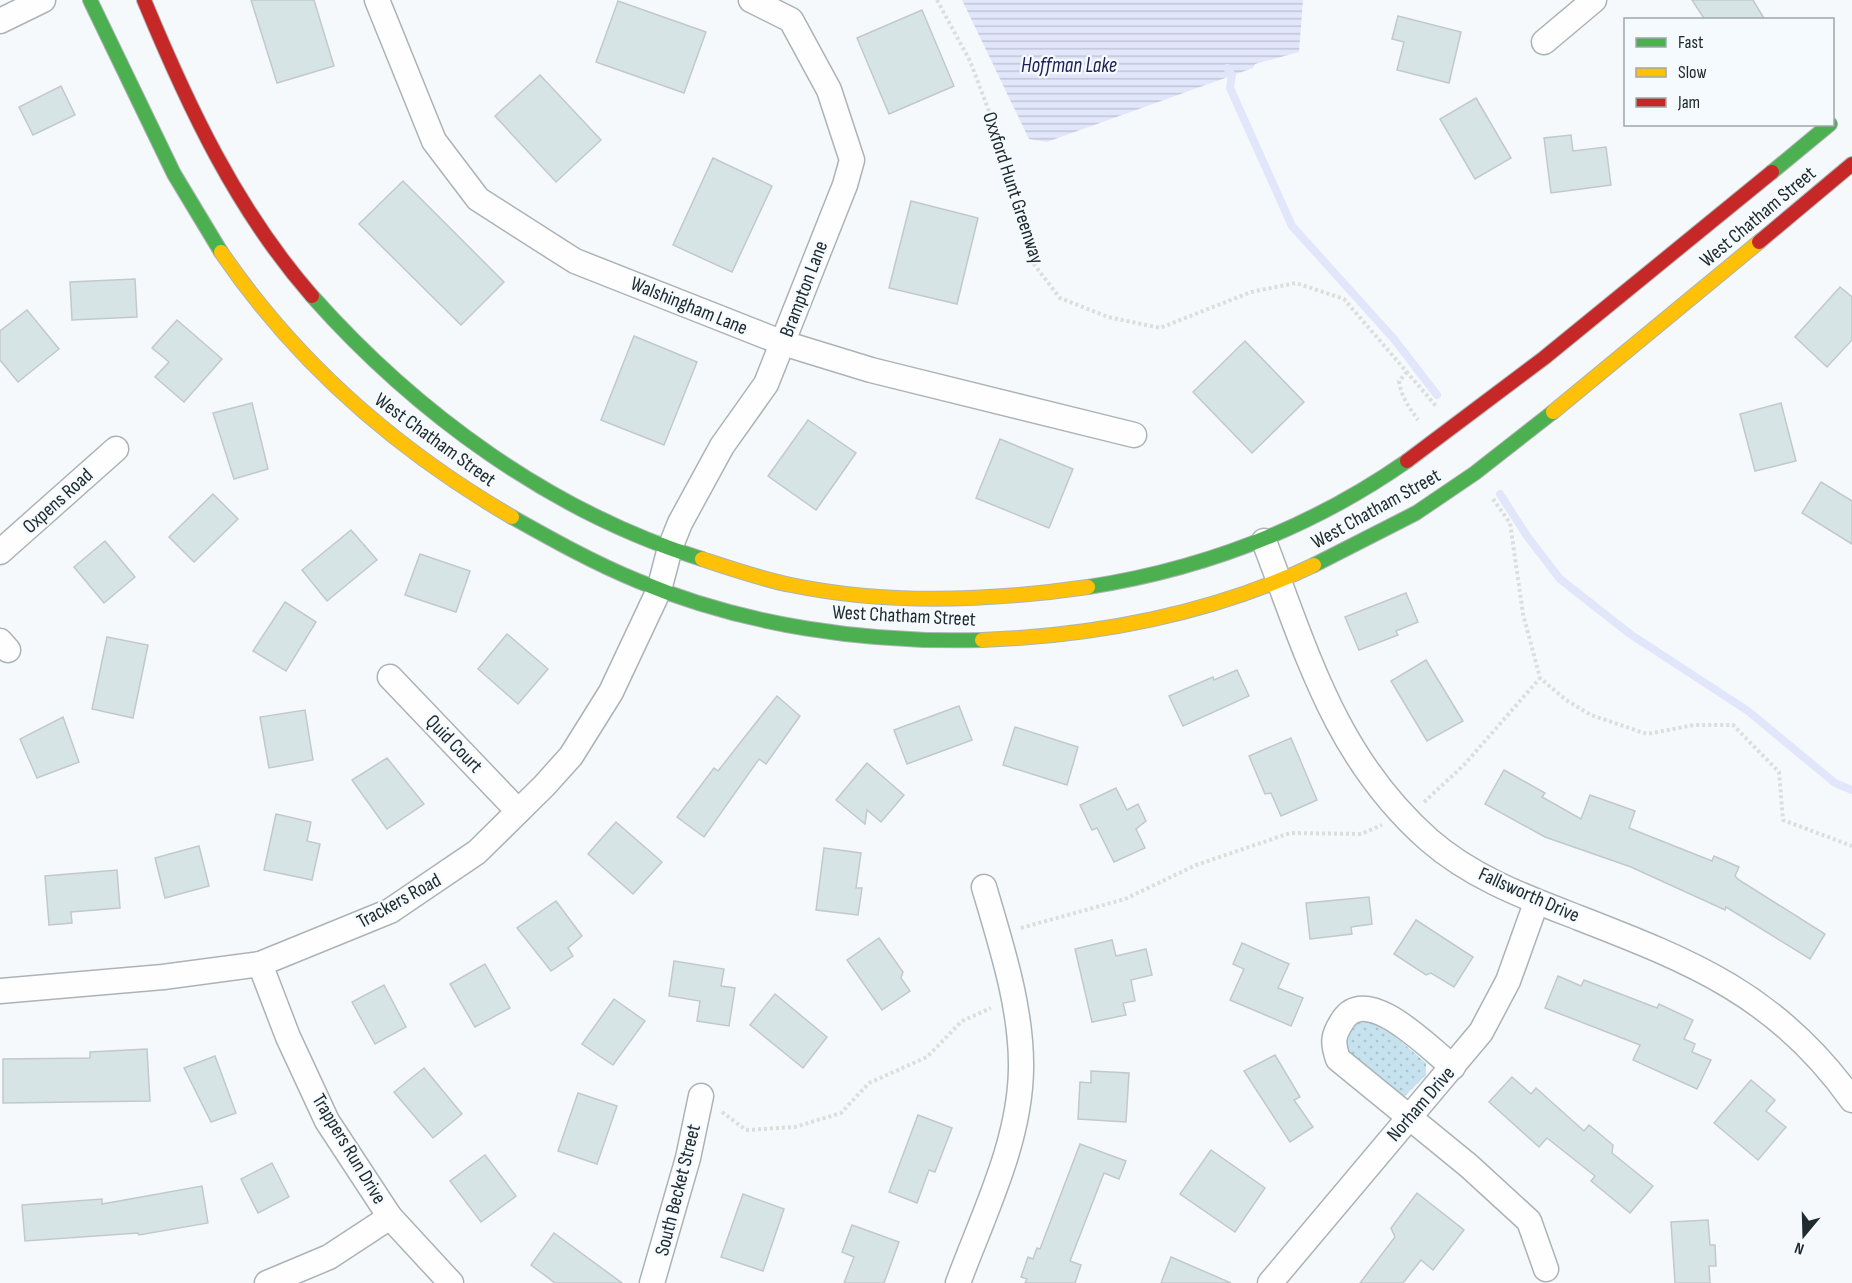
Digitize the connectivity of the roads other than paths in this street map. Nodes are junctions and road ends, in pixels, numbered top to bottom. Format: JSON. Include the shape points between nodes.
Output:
{"nodes":[{"id":1,"x":43,"y":0,"type":"edge"},
{"id":2,"x":90,"y":0,"type":"edge"},
{"id":3,"x":144,"y":0,"type":"edge"},
{"id":4,"x":377,"y":0,"type":"edge"},
{"id":5,"x":750,"y":0,"type":"edge"},
{"id":6,"x":1594,"y":0,"type":"edge"},
{"id":7,"x":0,"y":21,"type":"edge"},
{"id":8,"x":1544,"y":42,"type":"dead end"},
{"id":9,"x":1828,"y":126,"type":"edge"},
{"id":10,"x":1852,"y":164,"type":"edge"},
{"id":11,"x":783,"y":343,"type":"junction"},
{"id":12,"x":1134,"y":435,"type":"dead end"},
{"id":13,"x":116,"y":449,"type":"dead end"},
{"id":14,"x":1264,"y":541,"type":"junction"},
{"id":15,"x":670,"y":548,"type":"junction"},
{"id":16,"x":0,"y":552,"type":"edge"},
{"id":17,"x":1279,"y":581,"type":"junction"},
{"id":18,"x":659,"y":590,"type":"junction"},
{"id":19,"x":390,"y":677,"type":"dead end"},
{"id":20,"x":518,"y":810,"type":"junction"},
{"id":21,"x":984,"y":886,"type":"dead end"},
{"id":22,"x":1536,"y":903,"type":"junction"},
{"id":23,"x":260,"y":964,"type":"junction"},
{"id":24,"x":0,"y":991,"type":"edge"},
{"id":25,"x":1453,"y":1067,"type":"junction"},
{"id":26,"x":700,"y":1096,"type":"road end"},
{"id":27,"x":1852,"y":1100,"type":"edge"},
{"id":28,"x":1409,"y":1118,"type":"junction"},
{"id":29,"x":390,"y":1217,"type":"junction"},
{"id":30,"x":1546,"y":1269,"type":"dead end"},
{"id":31,"x":267,"y":1283,"type":"edge"},
{"id":32,"x":452,"y":1283,"type":"edge"},
{"id":33,"x":652,"y":1283,"type":"edge"},
{"id":34,"x":958,"y":1283,"type":"edge"},
{"id":35,"x":1270,"y":1283,"type":"edge"}],
"edges":[{"from":1,"to":7,"type":"street"},
{"from":2,"to":18,"type":"street","name":"West Chatham Street","via":[[185,195],[233,271],[287,337],[363,414],[448,478],[560,545]]},
{"from":3,"to":15,"type":"street","name":"West Chatham Street","via":[[195,121],[221,167],[286,264],[333,319],[409,393],[508,467],[562,498]]},
{"from":4,"to":11,"type":"street","name":"Walshingham Lane","via":[[434,141],[478,199],[575,261]]},
{"from":5,"to":11,"type":"street","name":"Brampton Lane","via":[[791,21],[829,90],[852,160]]},
{"from":6,"to":8,"type":"street"},
{"from":9,"to":14,"type":"street","name":"West Chatham Street","via":[[1554,350],[1409,460],[1329,510]]},
{"from":10,"to":17,"type":"street","name":"West Chatham Street","via":[[1479,471],[1386,530]]},
{"from":11,"to":12,"type":"street","name":"Walshingham Lane","via":[[871,370]]},
{"from":11,"to":15,"type":"street","name":"Brampton Lane","via":[[766,384],[722,446]]},
{"from":13,"to":16,"type":"street","name":"Oxpens Road"},
{"from":14,"to":15,"type":"street","name":"West Chatham Street","via":[[1154,573],[1033,596],[899,599],[768,580]]},
{"from":14,"to":17,"type":"street","name":"Fallsworth Drive"},
{"from":15,"to":18,"type":"street","name":"Brampton Lane"},
{"from":17,"to":18,"type":"street","name":"West Chatham Street","via":[[1120,628],[1012,640],[841,634],[768,622]]},
{"from":17,"to":22,"type":"street","name":"Fallsworth Drive","via":[[1336,722],[1378,785],[1431,841],[1490,881]]},
{"from":18,"to":20,"type":"street","name":"Trackers Road","via":[[592,725],[571,756]]},
{"from":19,"to":20,"type":"street","name":"Quid Court"},
{"from":20,"to":23,"type":"street","name":"Trackers Road","via":[[477,852],[390,911]]},
{"from":21,"to":34,"type":"street","via":[[1013,997],[1021,1064],[1007,1150]]},
{"from":22,"to":25,"type":"street","name":"Norham Drive","via":[[1495,1008]]},
{"from":22,"to":27,"type":"street","name":"Fallsworth Drive","via":[[1676,956],[1736,988],[1807,1046]]},
{"from":23,"to":24,"type":"street","name":"Trackers Road","via":[[164,977]]},
{"from":23,"to":29,"type":"street","name":"Trappers Run Drive","via":[[327,1121]]},
{"from":25,"to":28,"type":"street","name":"Norham Drive"},
{"from":25,"to":28,"type":"street","via":[[1379,1009],[1361,1007],[1345,1016],[1334,1034],[1338,1059]]},
{"from":26,"to":33,"type":"street","name":"South Becket Street","via":[[688,1158]]},
{"from":28,"to":30,"type":"street","via":[[1529,1221]]},
{"from":28,"to":35,"type":"street","name":"Norham Drive"},
{"from":29,"to":31,"type":"street","via":[[329,1257]]},
{"from":29,"to":32,"type":"street","name":"Trappers Run Drive"}]}
